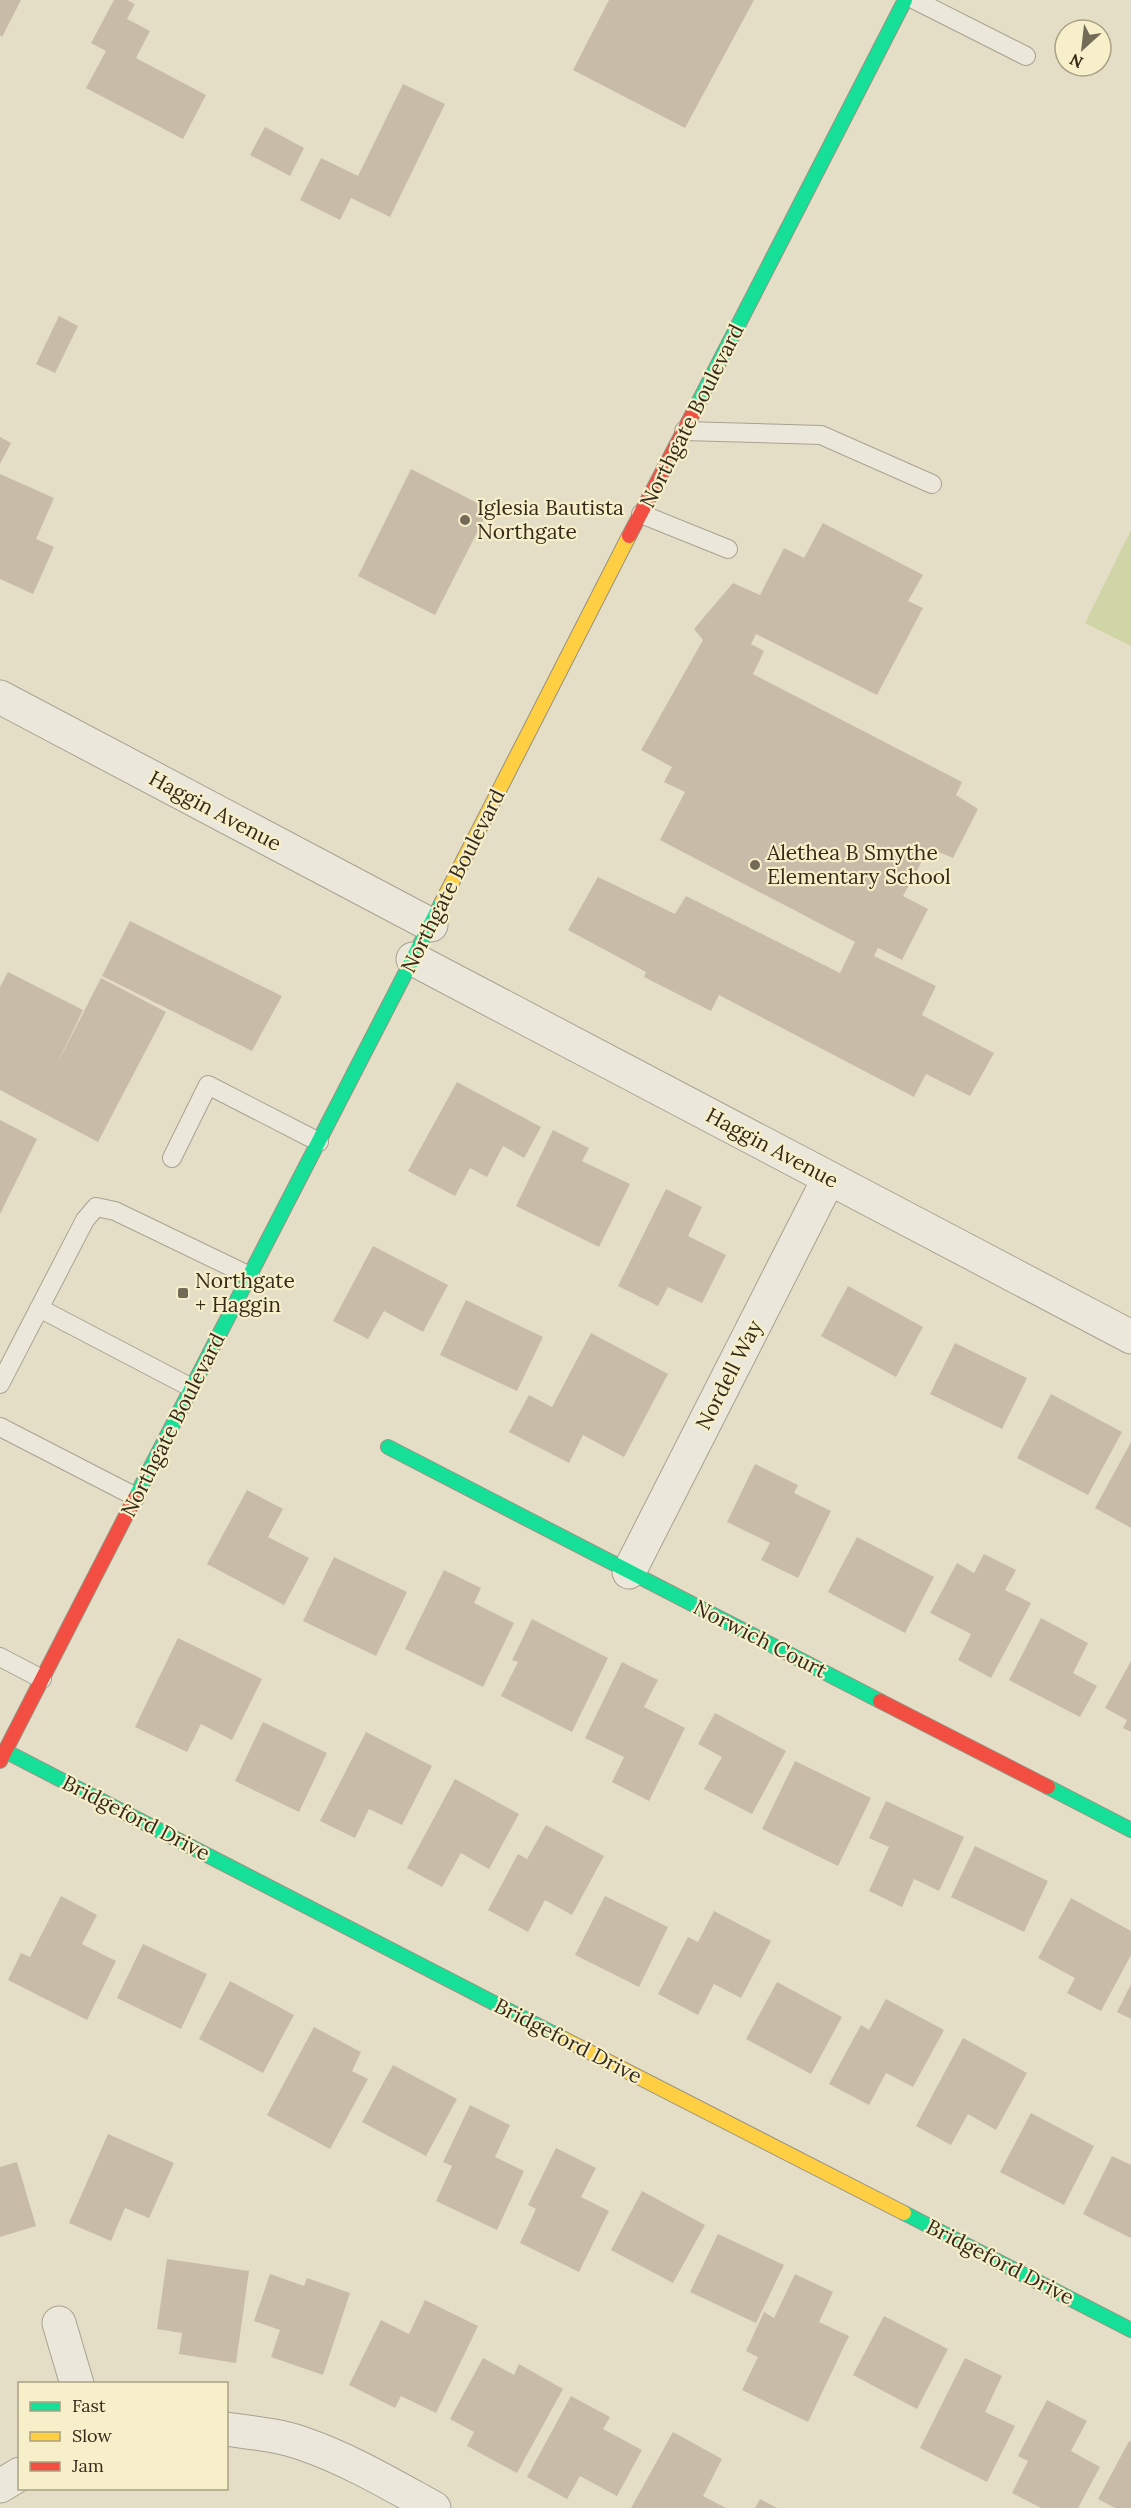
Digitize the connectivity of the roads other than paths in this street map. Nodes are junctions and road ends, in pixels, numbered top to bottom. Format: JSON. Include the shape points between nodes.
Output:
{"nodes":[{"id":1,"x":905,"y":0,"type":"edge"},
{"id":2,"x":915,"y":0,"type":"edge"},
{"id":3,"x":1026,"y":56,"type":"dead end"},
{"id":4,"x":684,"y":430,"type":"junction"},
{"id":5,"x":932,"y":484,"type":"dead end"},
{"id":6,"x":641,"y":514,"type":"junction"},
{"id":7,"x":728,"y":549,"type":"dead end"},
{"id":8,"x":0,"y":697,"type":"edge"},
{"id":9,"x":431,"y":925,"type":"junction"},
{"id":10,"x":413,"y":959,"type":"junction"},
{"id":11,"x":319,"y":1142,"type":"junction"},
{"id":12,"x":172,"y":1158,"type":"dead end"},
{"id":13,"x":829,"y":1178,"type":"junction"},
{"id":14,"x":250,"y":1276,"type":"junction"},
{"id":15,"x":39,"y":1308,"type":"junction"},
{"id":16,"x":1131,"y":1337,"type":"edge"},
{"id":17,"x":0,"y":1384,"type":"edge"},
{"id":18,"x":190,"y":1388,"type":"junction"},
{"id":19,"x":0,"y":1427,"type":"edge"},
{"id":20,"x":388,"y":1448,"type":"dead end"},
{"id":21,"x":136,"y":1497,"type":"junction"},
{"id":22,"x":630,"y":1572,"type":"junction"},
{"id":23,"x":0,"y":1657,"type":"edge"},
{"id":24,"x":42,"y":1679,"type":"junction"},
{"id":25,"x":2,"y":1756,"type":"edge"},
{"id":26,"x":1131,"y":1830,"type":"edge"},
{"id":27,"x":59,"y":2323,"type":"dead end"},
{"id":28,"x":1131,"y":2330,"type":"edge"},
{"id":29,"x":76,"y":2382,"type":"edge"},
{"id":30,"x":228,"y":2429,"type":"edge"},
{"id":31,"x":18,"y":2475,"type":"edge"},
{"id":32,"x":0,"y":2487,"type":"edge"},
{"id":33,"x":434,"y":2508,"type":"edge"}],
"edges":[{"from":1,"to":4,"type":"street","name":"Northgate Boulevard"},
{"from":2,"to":3,"type":"lane"},
{"from":4,"to":5,"type":"lane","via":[[821,435]]},
{"from":4,"to":6,"type":"street","name":"Northgate Boulevard"},
{"from":6,"to":7,"type":"lane"},
{"from":6,"to":9,"type":"street","name":"Northgate Boulevard"},
{"from":8,"to":9,"type":"street","name":"Haggin Avenue"},
{"from":9,"to":10,"type":"street","name":"Northgate Boulevard"},
{"from":10,"to":11,"type":"street","name":"Northgate Boulevard"},
{"from":10,"to":13,"type":"street","name":"Haggin Avenue"},
{"from":11,"to":12,"type":"lane","via":[[208,1085]]},
{"from":11,"to":14,"type":"street","name":"Northgate Boulevard"},
{"from":13,"to":16,"type":"street","name":"Haggin Avenue"},
{"from":13,"to":22,"type":"street","name":"Nordell Way"},
{"from":14,"to":15,"type":"lane","via":[[115,1211],[96,1207],[85,1220]]},
{"from":14,"to":18,"type":"street","name":"Northgate Boulevard"},
{"from":15,"to":17,"type":"lane"},
{"from":15,"to":18,"type":"lane"},
{"from":18,"to":21,"type":"street","name":"Northgate Boulevard"},
{"from":19,"to":21,"type":"lane"},
{"from":20,"to":22,"type":"street","name":"Norwich Court"},
{"from":21,"to":24,"type":"street","name":"Northgate Boulevard"},
{"from":22,"to":26,"type":"street","name":"Norwich Court"},
{"from":23,"to":24,"type":"lane"},
{"from":24,"to":25,"type":"street","name":"Northgate Boulevard"},
{"from":25,"to":28,"type":"street","name":"Bridgeford Drive"},
{"from":27,"to":29,"type":"street"},
{"from":30,"to":33,"type":"street","via":[[304,2444],[362,2468]]},
{"from":31,"to":32,"type":"street"}]}
